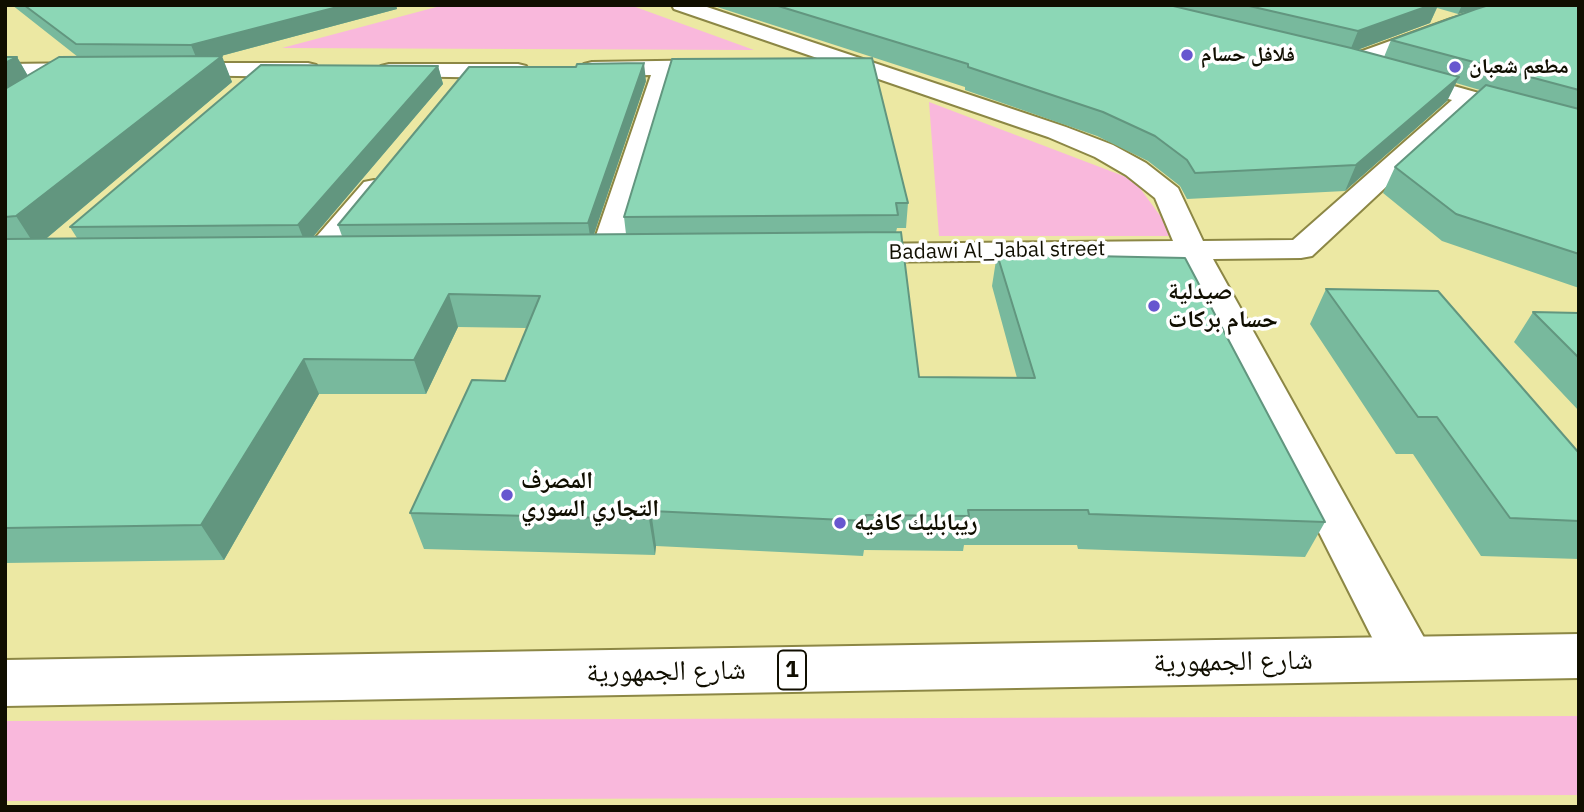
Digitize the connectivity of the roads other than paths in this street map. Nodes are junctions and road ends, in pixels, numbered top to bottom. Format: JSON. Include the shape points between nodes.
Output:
{"nodes":[{"id":1,"x":681,"y":5,"type":"edge"},
{"id":2,"x":1525,"y":5,"type":"edge"},
{"id":3,"x":1422,"y":12,"type":"dead end"},
{"id":4,"x":1458,"y":23,"type":"junction"},
{"id":5,"x":1324,"y":56,"type":"edge"},
{"id":6,"x":1351,"y":63,"type":"junction"},
{"id":7,"x":797,"y":66,"type":"edge"},
{"id":8,"x":864,"y":66,"type":"junction"},
{"id":9,"x":744,"y":67,"type":"edge"},
{"id":10,"x":664,"y":68,"type":"junction"},
{"id":11,"x":73,"y":70,"type":"junction"},
{"id":12,"x":114,"y":70,"type":"edge"},
{"id":13,"x":155,"y":70,"type":"edge"},
{"id":14,"x":264,"y":70,"type":"junction"},
{"id":15,"x":546,"y":70,"type":"edge"},
{"id":16,"x":572,"y":70,"type":"edge"},
{"id":17,"x":5,"y":71,"type":"edge"},
{"id":18,"x":332,"y":71,"type":"edge"},
{"id":19,"x":372,"y":71,"type":"edge"},
{"id":20,"x":467,"y":72,"type":"junction"},
{"id":21,"x":39,"y":92,"type":"edge"},
{"id":22,"x":450,"y":94,"type":"edge"},
{"id":23,"x":233,"y":97,"type":"edge"},
{"id":24,"x":1468,"y":98,"type":"junction"},
{"id":25,"x":1579,"y":129,"type":"edge"},
{"id":26,"x":390,"y":168,"type":"edge"},
{"id":27,"x":1191,"y":248,"type":"junction"},
{"id":28,"x":828,"y":253,"type":"edge"},
{"id":29,"x":605,"y":256,"type":"edge"},
{"id":30,"x":356,"y":258,"type":"edge"},
{"id":31,"x":1579,"y":656,"type":"edge"},
{"id":32,"x":1409,"y":659,"type":"junction"},
{"id":33,"x":5,"y":683,"type":"edge"}],
"edges":[{"from":1,"to":8,"type":"street"},
{"from":2,"to":4,"type":"street"},
{"from":3,"to":4,"type":"street"},
{"from":4,"to":6,"type":"street"},
{"from":5,"to":6,"type":"street"},
{"from":6,"to":24,"type":"street"},
{"from":7,"to":8,"type":"street"},
{"from":8,"to":27,"type":"street","via":[[1104,151],[1168,194]]},
{"from":9,"to":10,"type":"street"},
{"from":10,"to":16,"type":"street"},
{"from":10,"to":29,"type":"street"},
{"from":11,"to":12,"type":"street"},
{"from":11,"to":17,"type":"street"},
{"from":11,"to":21,"type":"street"},
{"from":13,"to":14,"type":"street"},
{"from":14,"to":18,"type":"street"},
{"from":14,"to":23,"type":"street"},
{"from":15,"to":20,"type":"street"},
{"from":19,"to":20,"type":"street"},
{"from":20,"to":22,"type":"street"},
{"from":24,"to":25,"type":"street"},
{"from":24,"to":27,"type":"street","name":"Badawi Al_Jabal street","via":[[1301,249]]},
{"from":26,"to":30,"type":"street","via":[[302,258]]},
{"from":27,"to":28,"type":"street","name":"Badawi Al_Jabal street"},
{"from":27,"to":32,"type":"street"},
{"from":31,"to":32,"type":"street","name":"شارع الجمهورية","number":"1"},
{"from":32,"to":33,"type":"street","name":"شارع الجمهورية","number":"1"}]}
